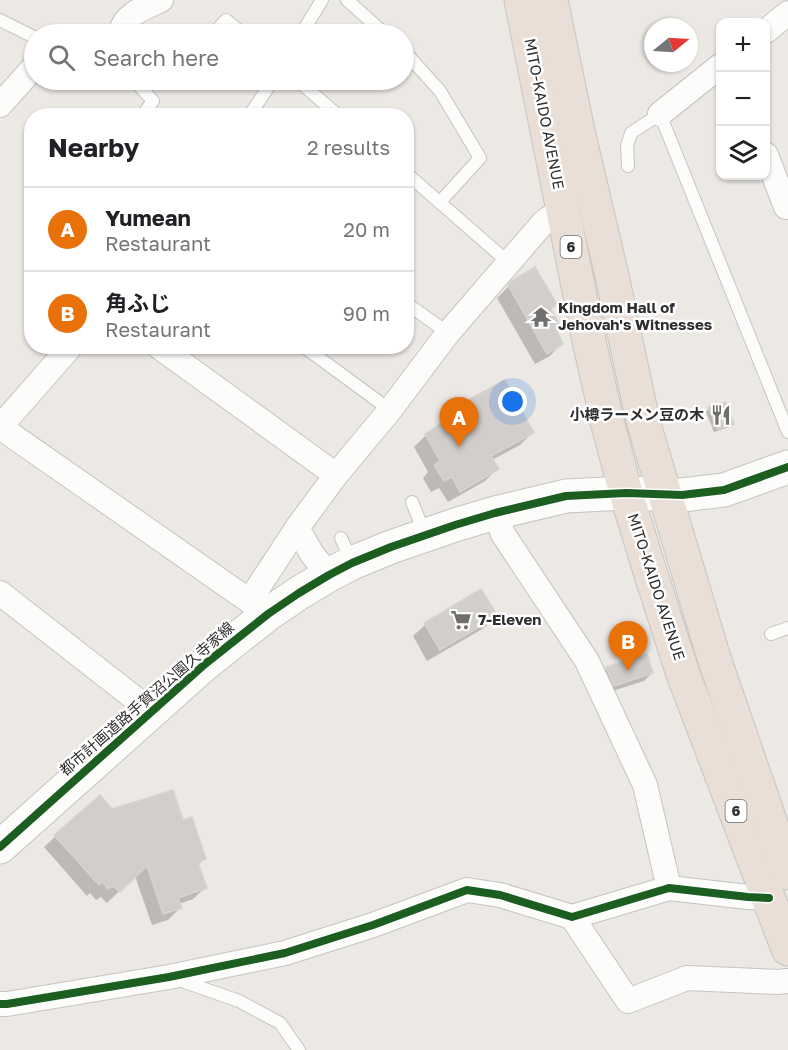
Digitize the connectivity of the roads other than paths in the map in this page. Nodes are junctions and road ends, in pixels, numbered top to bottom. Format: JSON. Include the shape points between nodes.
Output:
{"nodes":[{"id":1,"x":161,"y":0,"type":"edge"},
{"id":2,"x":322,"y":0,"type":"edge"},
{"id":3,"x":347,"y":0,"type":"edge"},
{"id":4,"x":521,"y":0,"type":"edge"},
{"id":5,"x":551,"y":0,"type":"edge"},
{"id":6,"x":788,"y":13,"type":"edge"},
{"id":7,"x":0,"y":20,"type":"edge"},
{"id":8,"x":126,"y":24,"type":"edge"},
{"id":9,"x":307,"y":24,"type":"edge"},
{"id":10,"x":374,"y":24,"type":"edge"},
{"id":11,"x":770,"y":27,"type":"edge"},
{"id":12,"x":24,"y":31,"type":"edge"},
{"id":13,"x":414,"y":62,"type":"edge"},
{"id":14,"x":716,"y":69,"type":"edge"},
{"id":15,"x":24,"y":78,"type":"edge"},
{"id":16,"x":143,"y":90,"type":"edge"},
{"id":17,"x":266,"y":90,"type":"edge"},
{"id":18,"x":309,"y":90,"type":"edge"},
{"id":19,"x":0,"y":105,"type":"edge"},
{"id":20,"x":148,"y":108,"type":"edge"},
{"id":21,"x":254,"y":108,"type":"edge"},
{"id":22,"x":330,"y":108,"type":"edge"},
{"id":23,"x":660,"y":114,"type":"junction"},
{"id":24,"x":628,"y":166,"type":"dead end"},
{"id":25,"x":770,"y":167,"type":"edge"},
{"id":26,"x":414,"y":180,"type":"edge"},
{"id":27,"x":440,"y":202,"type":"junction"},
{"id":28,"x":786,"y":207,"type":"dead end"},
{"id":29,"x":564,"y":210,"type":"junction"},
{"id":30,"x":508,"y":262,"type":"junction"},
{"id":31,"x":414,"y":309,"type":"edge"},
{"id":32,"x":448,"y":333,"type":"junction"},
{"id":33,"x":64,"y":354,"type":"edge"},
{"id":34,"x":169,"y":354,"type":"edge"},
{"id":35,"x":314,"y":354,"type":"edge"},
{"id":36,"x":390,"y":410,"type":"junction"},
{"id":37,"x":0,"y":427,"type":"edge"},
{"id":38,"x":788,"y":432,"type":"edge"},
{"id":39,"x":788,"y":467,"type":"edge"},
{"id":40,"x":336,"y":475,"type":"junction"},
{"id":41,"x":626,"y":493,"type":"junction"},
{"id":42,"x":664,"y":494,"type":"junction"},
{"id":43,"x":412,"y":502,"type":"dead end"},
{"id":44,"x":495,"y":513,"type":"junction"},
{"id":45,"x":297,"y":528,"type":"junction"},
{"id":46,"x":425,"y":535,"type":"junction"},
{"id":47,"x":341,"y":559,"type":"junction"},
{"id":48,"x":0,"y":594,"type":"edge"},
{"id":49,"x":259,"y":607,"type":"junction"},
{"id":50,"x":788,"y":628,"type":"edge"},
{"id":51,"x":771,"y":634,"type":"dead end"},
{"id":52,"x":152,"y":711,"type":"junction"},
{"id":53,"x":0,"y":847,"type":"edge"},
{"id":54,"x":778,"y":886,"type":"edge"},
{"id":55,"x":669,"y":888,"type":"junction"},
{"id":56,"x":572,"y":917,"type":"junction"},
{"id":57,"x":788,"y":949,"type":"edge"},
{"id":58,"x":169,"y":976,"type":"junction"},
{"id":59,"x":788,"y":981,"type":"edge"},
{"id":60,"x":0,"y":1004,"type":"edge"},
{"id":61,"x":299,"y":1050,"type":"edge"}],
"edges":[{"from":1,"to":8,"type":"street","via":[[133,14]]},
{"from":2,"to":9,"type":"lane"},
{"from":3,"to":10,"type":"lane"},
{"from":4,"to":29,"type":"highway","name":"MITO-KAIDO AVENUE","number":"6"},
{"from":5,"to":42,"type":"highway","name":"MITO-KAIDO AVENUE","number":"6","via":[[640,410]]},
{"from":6,"to":11,"type":"street"},
{"from":7,"to":12,"type":"lane"},
{"from":13,"to":27,"type":"lane","via":[[440,91],[480,158]]},
{"from":14,"to":23,"type":"street"},
{"from":15,"to":19,"type":"street"},
{"from":16,"to":20,"type":"lane","via":[[153,101]]},
{"from":17,"to":21,"type":"lane"},
{"from":18,"to":22,"type":"lane"},
{"from":23,"to":24,"type":"lane","via":[[631,133]]},
{"from":23,"to":38,"type":"lane"},
{"from":25,"to":28,"type":"street"},
{"from":26,"to":27,"type":"lane"},
{"from":27,"to":30,"type":"lane"},
{"from":29,"to":30,"type":"street","via":[[543,223]]},
{"from":29,"to":41,"type":"highway","name":"MITO-KAIDO AVENUE","number":"6","via":[[589,341]]},
{"from":30,"to":32,"type":"street"},
{"from":31,"to":32,"type":"lane"},
{"from":32,"to":36,"type":"street"},
{"from":33,"to":37,"type":"street"},
{"from":34,"to":40,"type":"street"},
{"from":35,"to":36,"type":"lane"},
{"from":36,"to":40,"type":"street"},
{"from":37,"to":49,"type":"street"},
{"from":39,"to":42,"type":"street","name":"都市計画道路手賀沼公園久寺家線","via":[[724,490]]},
{"from":40,"to":45,"type":"street"},
{"from":41,"to":42,"type":"street","name":"都市計画道路手賀沼公園久寺家線"},
{"from":41,"to":44,"type":"street","name":"都市計画道路手賀沼公園久寺家線","via":[[566,496]]},
{"from":41,"to":54,"type":"highway","name":"MITO-KAIDO AVENUE","number":"6","via":[[683,674]]},
{"from":42,"to":54,"type":"highway","name":"MITO-KAIDO AVENUE","number":"6"},
{"from":43,"to":46,"type":"lane"},
{"from":44,"to":46,"type":"street","name":"都市計画道路手賀沼公園久寺家線"},
{"from":44,"to":55,"type":"street","via":[[503,534],[587,661],[645,785]]},
{"from":45,"to":47,"type":"street","via":[[316,560]]},
{"from":45,"to":49,"type":"street"},
{"from":46,"to":47,"type":"street","name":"都市計画道路手賀沼公園久寺家線"},
{"from":47,"to":49,"type":"street","name":"都市計画道路手賀沼公園久寺家線","via":[[299,592]]},
{"from":48,"to":52,"type":"street"},
{"from":49,"to":52,"type":"street","name":"都市計画道路手賀沼公園久寺家線","via":[[206,664]]},
{"from":50,"to":51,"type":"lane"},
{"from":52,"to":53,"type":"street","name":"都市計画道路手賀沼公園久寺家線"},
{"from":54,"to":55,"type":"street","via":[[748,897]]},
{"from":54,"to":57,"type":"highway","name":"MITO-KAIDO AVENUE","number":"6"},
{"from":55,"to":56,"type":"street"},
{"from":56,"to":58,"type":"street","via":[[500,895],[467,890],[285,953]]},
{"from":56,"to":59,"type":"street","via":[[628,1001],[687,978]]},
{"from":58,"to":60,"type":"street"},
{"from":58,"to":61,"type":"lane","via":[[239,1001],[280,1023]]}]}
